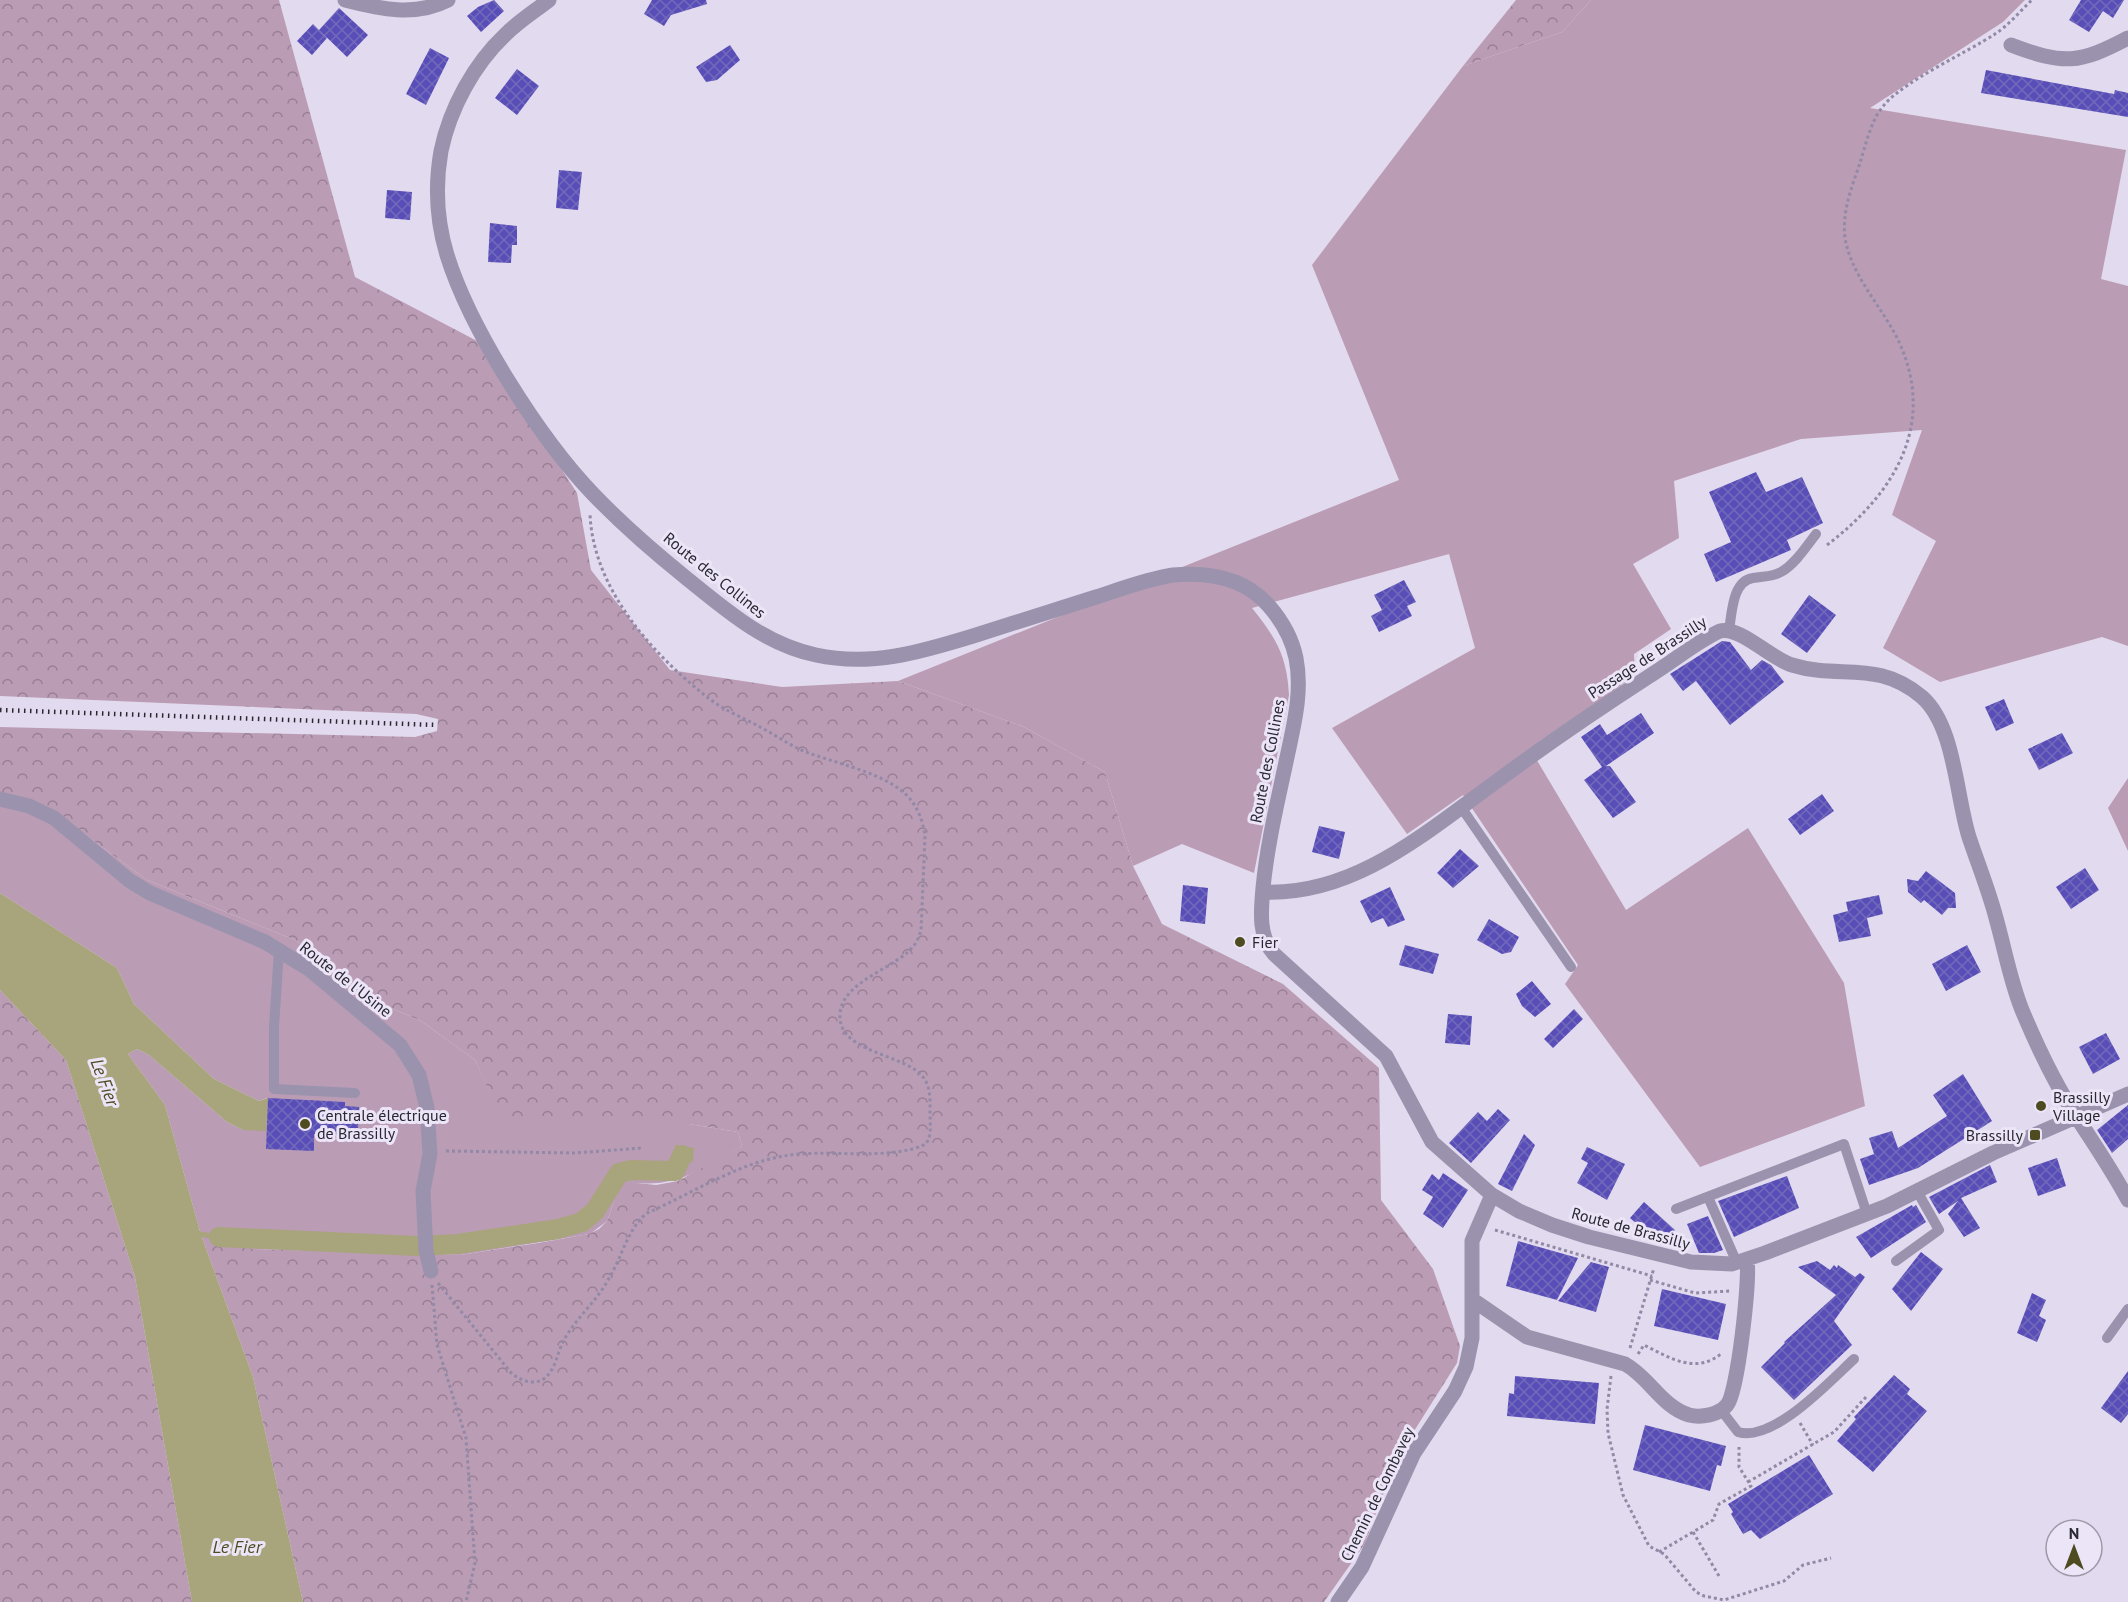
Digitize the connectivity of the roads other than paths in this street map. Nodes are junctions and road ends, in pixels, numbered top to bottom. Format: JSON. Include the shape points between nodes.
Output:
{"nodes":[{"id":1,"x":345,"y":0,"type":"edge"},
{"id":2,"x":448,"y":0,"type":"edge"},
{"id":3,"x":549,"y":0,"type":"edge"},
{"id":4,"x":2128,"y":38,"type":"edge"},
{"id":5,"x":2011,"y":45,"type":"dead end"},
{"id":6,"x":1816,"y":534,"type":"dead end"},
{"id":7,"x":1729,"y":630,"type":"junction"},
{"id":8,"x":0,"y":799,"type":"edge"},
{"id":9,"x":1461,"y":807,"type":"junction"},
{"id":10,"x":1263,"y":892,"type":"junction"},
{"id":11,"x":279,"y":950,"type":"junction"},
{"id":12,"x":1571,"y":967,"type":"dead end"},
{"id":13,"x":355,"y":1092,"type":"dead end"},
{"id":14,"x":2128,"y":1094,"type":"edge"},
{"id":15,"x":2077,"y":1118,"type":"junction"},
{"id":16,"x":1917,"y":1191,"type":"junction"},
{"id":17,"x":1492,"y":1194,"type":"junction"},
{"id":18,"x":1708,"y":1197,"type":"junction"},
{"id":19,"x":2128,"y":1200,"type":"edge"},
{"id":20,"x":1676,"y":1209,"type":"dead end"},
{"id":21,"x":1867,"y":1214,"type":"junction"},
{"id":22,"x":1742,"y":1261,"type":"junction"},
{"id":23,"x":1896,"y":1261,"type":"dead end"},
{"id":24,"x":431,"y":1271,"type":"road end"},
{"id":25,"x":1473,"y":1300,"type":"junction"},
{"id":26,"x":2128,"y":1309,"type":"edge"},
{"id":27,"x":2108,"y":1338,"type":"dead end"},
{"id":28,"x":1854,"y":1359,"type":"dead end"},
{"id":29,"x":1722,"y":1410,"type":"junction"},
{"id":30,"x":1338,"y":1602,"type":"edge"}],
"edges":[{"from":1,"to":2,"type":"street","via":[[399,11],[423,9]]},
{"from":3,"to":10,"type":"street","name":"Route des Collines","via":[[504,36],[480,64],[459,100],[442,150],[438,193],[447,254],[473,315],[514,389],[564,459],[594,495],[735,618],[774,641],[814,654],[880,659],[920,652],[1173,574],[1202,574],[1246,588],[1265,602],[1286,630],[1298,674],[1296,711],[1267,850]]},
{"from":4,"to":5,"type":"street","via":[[2100,53],[2072,60]]},
{"from":6,"to":7,"type":"lane","via":[[1782,572],[1743,583],[1734,598]]},
{"from":7,"to":9,"type":"street","name":"Passage de Brassilly","via":[[1716,633],[1635,685]]},
{"from":7,"to":15,"type":"street","name":"Passage de Brassilly","via":[[1791,665],[1884,676],[1910,688],[1931,706],[1948,744],[1961,810],[1992,901],[2010,980]]},
{"from":8,"to":11,"type":"street","name":"Route de l'Usine","via":[[29,806],[54,818],[144,890]]},
{"from":9,"to":10,"type":"street","name":"Passage de Brassilly","via":[[1394,855],[1350,875],[1301,891]]},
{"from":9,"to":12,"type":"lane"},
{"from":10,"to":17,"type":"street","name":"Route de Brassilly","via":[[1261,924],[1268,947],[1386,1056],[1432,1142]]},
{"from":11,"to":13,"type":"lane","via":[[273,1089]]},
{"from":11,"to":24,"type":"street","name":"Route de l'Usine","via":[[309,969],[407,1054],[424,1092],[430,1150],[423,1191]]},
{"from":14,"to":15,"type":"street","name":"Route de Brassilly"},
{"from":15,"to":16,"type":"street","name":"Route de Brassilly","via":[[1993,1153]]},
{"from":15,"to":19,"type":"street","name":"Passage de Brassilly","via":[[2104,1155]]},
{"from":16,"to":21,"type":"street","name":"Route de Brassilly"},
{"from":16,"to":23,"type":"lane","via":[[1938,1230]]},
{"from":17,"to":22,"type":"street","name":"Route de Brassilly","via":[[1552,1225],[1658,1254],[1706,1265]]},
{"from":17,"to":25,"type":"street","name":"Chemin de Combavey","via":[[1472,1241]]},
{"from":18,"to":20,"type":"lane"},
{"from":18,"to":21,"type":"lane","via":[[1844,1144]]},
{"from":18,"to":22,"type":"lane"},
{"from":21,"to":22,"type":"street","name":"Route de Brassilly"},
{"from":22,"to":29,"type":"street","via":[[1749,1271],[1739,1346],[1732,1397]]},
{"from":25,"to":29,"type":"street","via":[[1527,1337],[1626,1360],[1671,1406],[1690,1415],[1710,1415]]},
{"from":25,"to":30,"type":"street","name":"Chemin de Combavey","via":[[1470,1353],[1461,1379],[1414,1453],[1362,1567]]},
{"from":26,"to":27,"type":"lane"},
{"from":28,"to":29,"type":"lane","via":[[1795,1413],[1754,1434],[1738,1432]]}]}
